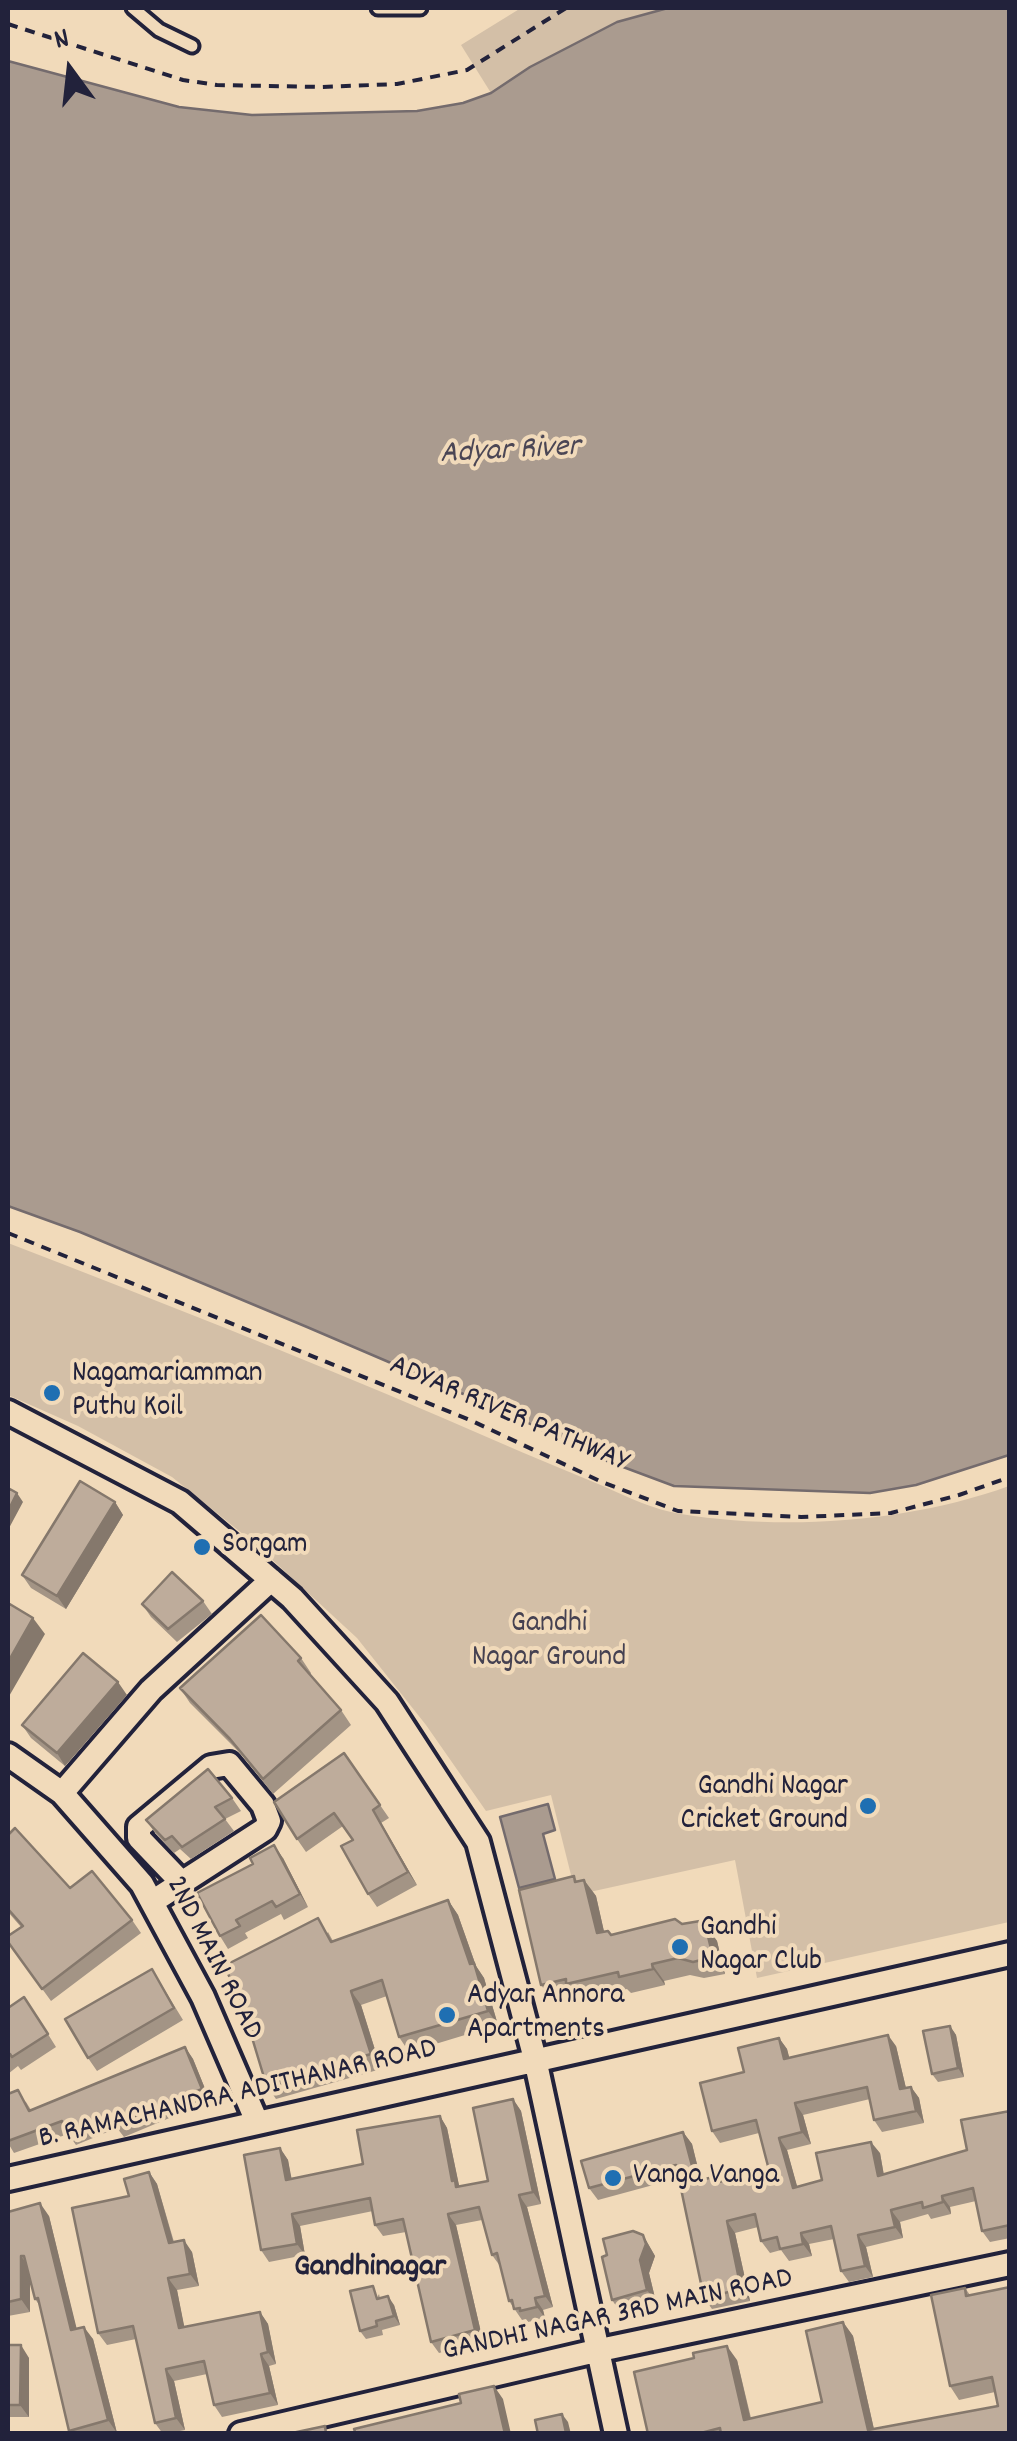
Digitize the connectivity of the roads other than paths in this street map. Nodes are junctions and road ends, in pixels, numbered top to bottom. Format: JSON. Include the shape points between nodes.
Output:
{"nodes":[{"id":1,"x":134,"y":8,"type":"edge"},
{"id":2,"x":378,"y":8,"type":"edge"},
{"id":3,"x":420,"y":8,"type":"edge"},
{"id":4,"x":192,"y":46,"type":"dead end"},
{"id":5,"x":8,"y":1412,"type":"edge"},
{"id":6,"x":271,"y":1580,"type":"junction"},
{"id":7,"x":8,"y":1756,"type":"edge"},
{"id":8,"x":62,"y":1793,"type":"junction"},
{"id":9,"x":182,"y":1883,"type":"junction"},
{"id":10,"x":152,"y":1902,"type":"junction"},
{"id":11,"x":1010,"y":1954,"type":"edge"},
{"id":12,"x":535,"y":2059,"type":"junction"},
{"id":13,"x":257,"y":2122,"type":"junction"},
{"id":14,"x":8,"y":2179,"type":"edge"},
{"id":15,"x":1010,"y":2264,"type":"edge"},
{"id":16,"x":600,"y":2350,"type":"junction"},
{"id":17,"x":240,"y":2434,"type":"edge"},
{"id":18,"x":616,"y":2434,"type":"edge"}],
"edges":[{"from":1,"to":4,"type":"lane"},
{"from":2,"to":3,"type":"lane"},
{"from":5,"to":6,"type":"street","via":[[180,1502]]},
{"from":6,"to":8,"type":"street","via":[[151,1690]]},
{"from":6,"to":12,"type":"street","via":[[387,1702],[478,1842]]},
{"from":7,"to":8,"type":"street","name":"2ND MAIN ROAD"},
{"from":8,"to":10,"type":"street","name":"2ND MAIN ROAD"},
{"from":9,"to":9,"type":"street","via":[[269,1821],[229,1764],[210,1767],[139,1827],[140,1838]]},
{"from":9,"to":10,"type":"street"},
{"from":10,"to":13,"type":"street","name":"2ND MAIN ROAD","via":[[203,1997]]},
{"from":11,"to":12,"type":"street","name":"B. RAMACHANDRA ADITHANAR ROAD"},
{"from":12,"to":13,"type":"street","name":"B. RAMACHANDRA ADITHANAR ROAD"},
{"from":12,"to":16,"type":"street"},
{"from":13,"to":14,"type":"street","name":"B. RAMACHANDRA ADITHANAR ROAD"},
{"from":15,"to":16,"type":"street","name":"GANDHI NAGAR 3RD MAIN ROAD"},
{"from":16,"to":17,"type":"street","name":"GANDHI NAGAR 3RD MAIN ROAD"},
{"from":16,"to":18,"type":"street"}]}
